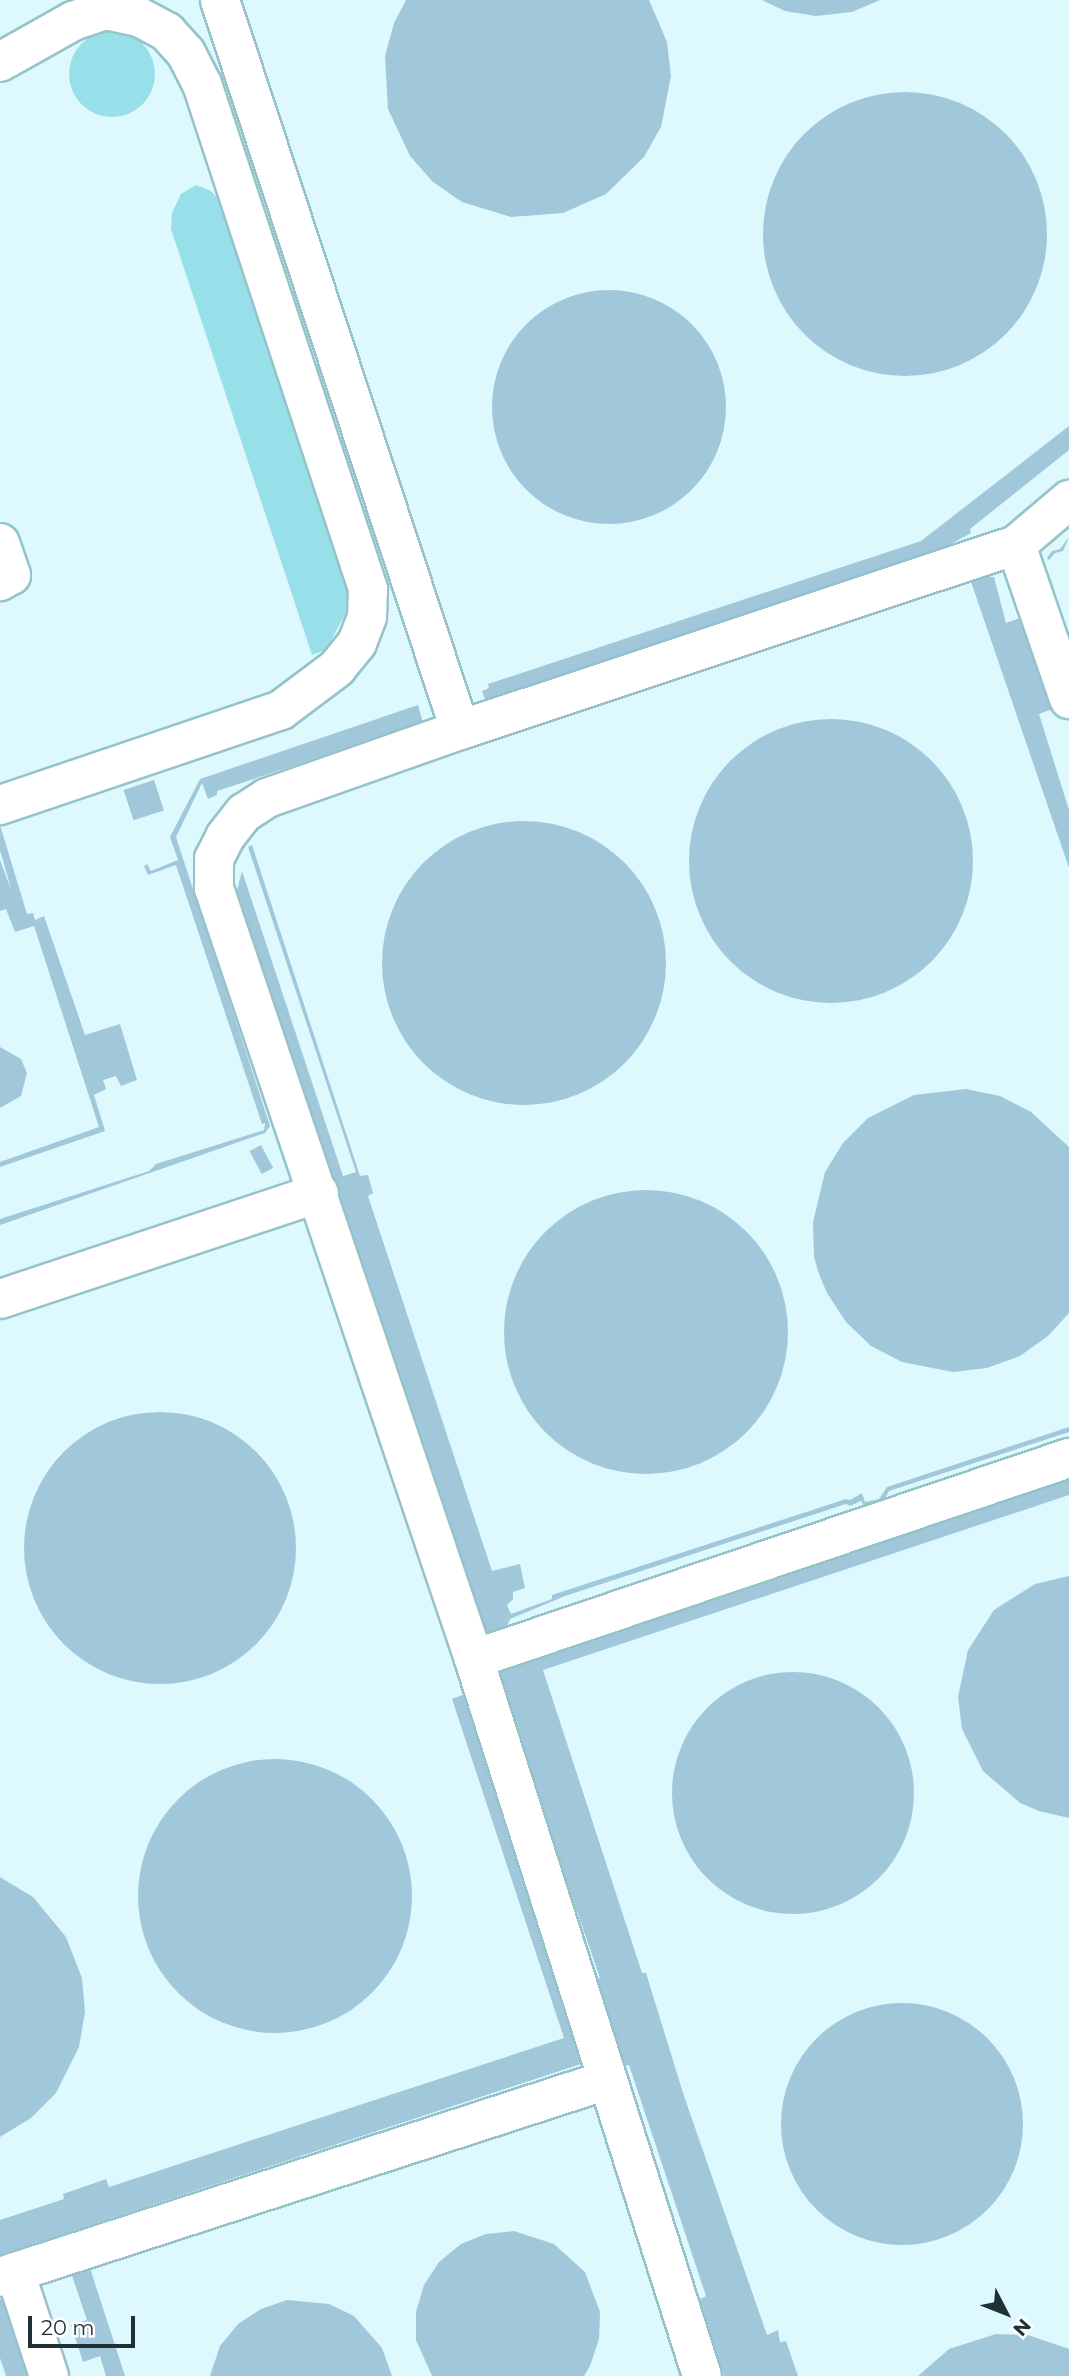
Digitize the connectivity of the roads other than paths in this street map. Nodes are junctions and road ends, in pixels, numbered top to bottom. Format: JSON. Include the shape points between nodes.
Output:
{"nodes":[{"id":1,"x":220,"y":0,"type":"edge"},
{"id":2,"x":0,"y":62,"type":"edge"},
{"id":3,"x":1069,"y":500,"type":"edge"},
{"id":4,"x":0,"y":543,"type":"edge"},
{"id":5,"x":1017,"y":545,"type":"junction"},
{"id":6,"x":0,"y":581,"type":"edge"},
{"id":7,"x":1069,"y":699,"type":"edge"},
{"id":8,"x":460,"y":730,"type":"junction"},
{"id":9,"x":0,"y":805,"type":"edge"},
{"id":10,"x":319,"y":1193,"type":"junction"},
{"id":11,"x":0,"y":1299,"type":"edge"},
{"id":12,"x":1069,"y":1458,"type":"edge"},
{"id":13,"x":474,"y":1659,"type":"junction"},
{"id":14,"x":607,"y":2080,"type":"junction"},
{"id":15,"x":7,"y":2275,"type":"edge"},
{"id":16,"x":49,"y":2376,"type":"edge"},
{"id":17,"x":702,"y":2376,"type":"edge"}],
"edges":[{"from":1,"to":8,"type":"lane"},
{"from":2,"to":9,"type":"lane","via":[[73,21],[105,10],[139,17],[167,32],[186,53],[201,84],[368,589],[368,617],[357,643],[337,668],[281,710]]},
{"from":3,"to":5,"type":"lane"},
{"from":4,"to":6,"type":"lane","via":[[11,575]]},
{"from":5,"to":7,"type":"lane"},
{"from":5,"to":8,"type":"lane"},
{"from":8,"to":10,"type":"lane","via":[[267,798],[244,813],[214,859],[214,888]]},
{"from":10,"to":11,"type":"lane"},
{"from":10,"to":13,"type":"lane"},
{"from":12,"to":13,"type":"lane"},
{"from":13,"to":14,"type":"lane"},
{"from":14,"to":15,"type":"lane"},
{"from":14,"to":17,"type":"lane"},
{"from":15,"to":16,"type":"lane"}]}
